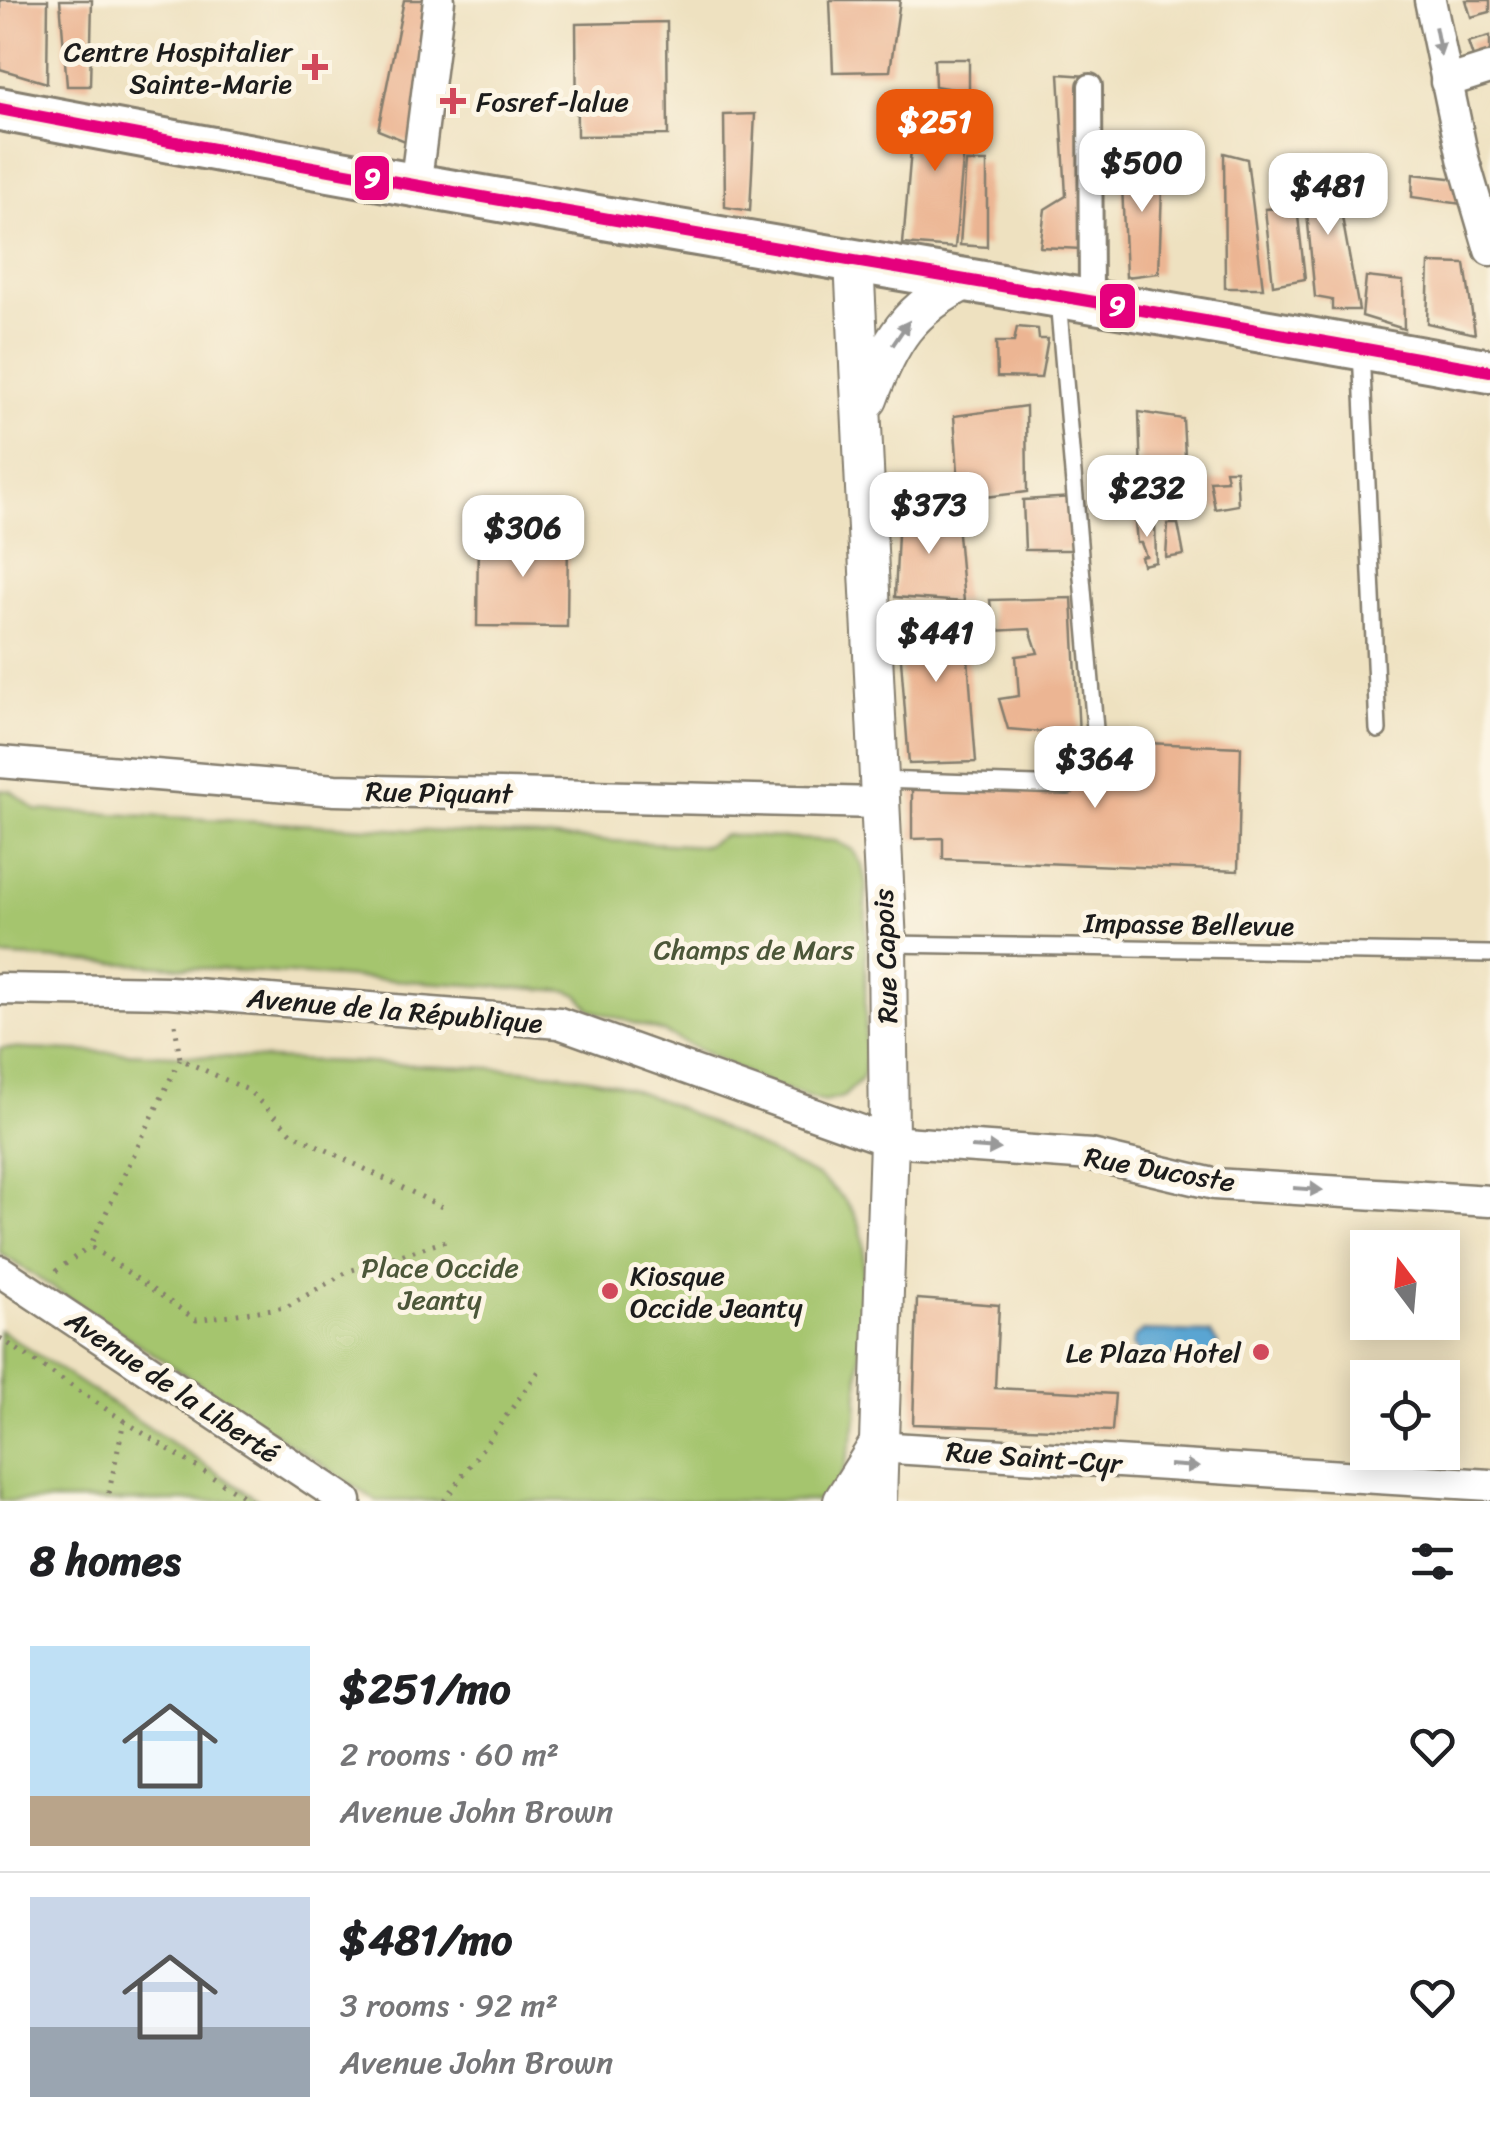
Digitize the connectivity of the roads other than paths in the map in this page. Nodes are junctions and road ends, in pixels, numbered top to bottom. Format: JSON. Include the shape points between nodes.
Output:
{"nodes":[{"id":1,"x":439,"y":0,"type":"edge"},
{"id":2,"x":1430,"y":0,"type":"edge"},
{"id":3,"x":1490,"y":68,"type":"edge"},
{"id":4,"x":1446,"y":82,"type":"junction"},
{"id":5,"x":1090,"y":86,"type":"dead end"},
{"id":6,"x":0,"y":110,"type":"edge"},
{"id":7,"x":415,"y":188,"type":"junction"},
{"id":8,"x":1490,"y":250,"type":"edge"},
{"id":9,"x":854,"y":260,"type":"junction"},
{"id":10,"x":967,"y":280,"type":"junction"},
{"id":11,"x":1074,"y":296,"type":"junction"},
{"id":12,"x":1362,"y":349,"type":"junction"},
{"id":13,"x":1490,"y":371,"type":"edge"},
{"id":14,"x":864,"y":411,"type":"junction"},
{"id":15,"x":1378,"y":730,"type":"dead end"},
{"id":16,"x":0,"y":762,"type":"edge"},
{"id":17,"x":879,"y":791,"type":"junction"},
{"id":18,"x":887,"y":944,"type":"junction"},
{"id":19,"x":1490,"y":954,"type":"edge"},
{"id":20,"x":0,"y":989,"type":"edge"},
{"id":21,"x":889,"y":1141,"type":"junction"},
{"id":22,"x":1490,"y":1201,"type":"edge"},
{"id":23,"x":0,"y":1271,"type":"edge"},
{"id":24,"x":877,"y":1447,"type":"junction"},
{"id":25,"x":1490,"y":1486,"type":"edge"},
{"id":26,"x":346,"y":1501,"type":"edge"},
{"id":27,"x":844,"y":1501,"type":"edge"},
{"id":28,"x":877,"y":1501,"type":"edge"}],
"edges":[{"from":1,"to":7,"type":"street"},
{"from":2,"to":4,"type":"street","one_way":true},
{"from":3,"to":4,"type":"street"},
{"from":4,"to":8,"type":"street"},
{"from":5,"to":11,"type":"street"},
{"from":6,"to":7,"type":"main road"},
{"from":7,"to":9,"type":"main road"},
{"from":9,"to":10,"type":"main road"},
{"from":9,"to":14,"type":"street","name":"Rue Capois"},
{"from":10,"to":11,"type":"main road"},
{"from":14,"to":10,"type":"street","name":"Rue Capois","one_way":true,"via":[[902,328],[930,300]]},
{"from":11,"to":12,"type":"main road"},
{"from":11,"to":17,"type":"lane","via":[[1097,752],[1089,773],[1068,786]]},
{"from":12,"to":13,"type":"main road"},
{"from":12,"to":15,"type":"lane"},
{"from":14,"to":17,"type":"street","name":"Rue Capois"},
{"from":16,"to":17,"type":"street","name":"Rue Piquant","via":[[335,790]]},
{"from":17,"to":18,"type":"street","name":"Rue Capois"},
{"from":18,"to":19,"type":"lane","name":"Impasse Bellevue"},
{"from":18,"to":21,"type":"street","name":"Rue Capois"},
{"from":20,"to":21,"type":"street","name":"Avenue de la République","via":[[170,992],[560,1023]]},
{"from":21,"to":22,"type":"street","name":"Rue Ducoste","one_way":true,"via":[[1091,1154],[1214,1184]]},
{"from":21,"to":24,"type":"street","name":"Rue Capois"},
{"from":23,"to":26,"type":"street","name":"Avenue de la Liberté"},
{"from":24,"to":25,"type":"street","name":"Rue Saint-Cyr","one_way":true},
{"from":24,"to":27,"type":"street"},
{"from":24,"to":28,"type":"street","name":"Rue Capois"}]}
